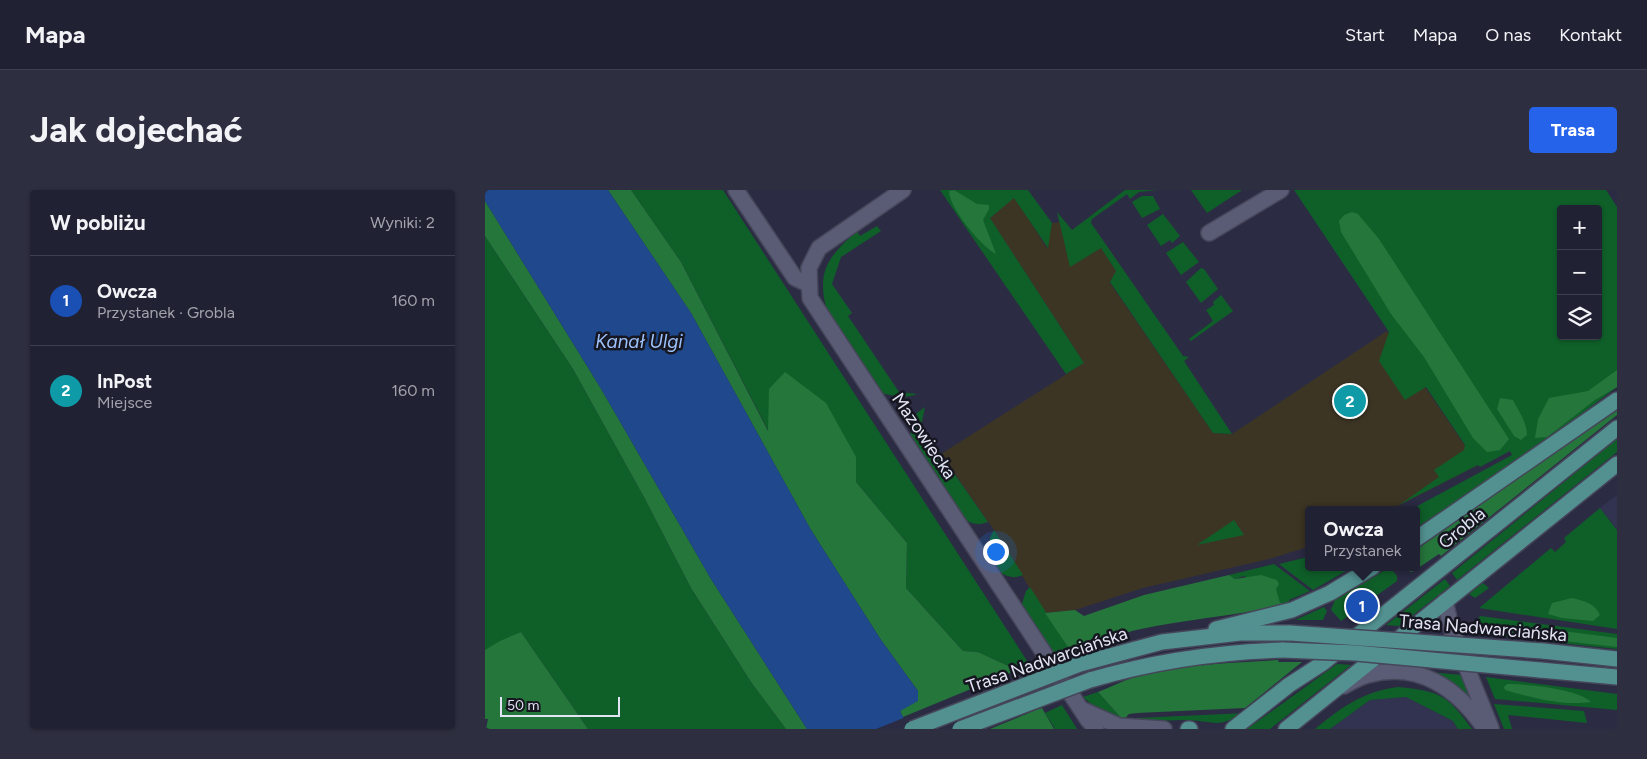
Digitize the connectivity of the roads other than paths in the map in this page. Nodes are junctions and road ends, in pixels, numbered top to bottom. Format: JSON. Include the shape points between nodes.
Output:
{"nodes":[{"id":1,"x":737,"y":190,"type":"edge"},
{"id":2,"x":903,"y":190,"type":"edge"},
{"id":3,"x":1281,"y":190,"type":"edge"},
{"id":4,"x":1209,"y":233,"type":"dead end"},
{"id":5,"x":808,"y":284,"type":"junction"},
{"id":6,"x":1617,"y":400,"type":"edge"},
{"id":7,"x":1617,"y":428,"type":"edge"},
{"id":8,"x":1617,"y":464,"type":"edge"},
{"id":9,"x":1420,"y":536,"type":"edge"},
{"id":10,"x":1366,"y":571,"type":"edge"},
{"id":11,"x":1445,"y":601,"type":"junction"},
{"id":12,"x":1181,"y":640,"type":"junction"},
{"id":13,"x":1617,"y":658,"type":"edge"},
{"id":14,"x":1617,"y":677,"type":"edge"},
{"id":15,"x":1338,"y":688,"type":"junction"},
{"id":16,"x":1080,"y":708,"type":"junction"},
{"id":17,"x":912,"y":729,"type":"edge"},
{"id":18,"x":960,"y":729,"type":"edge"},
{"id":19,"x":1096,"y":729,"type":"edge"},
{"id":20,"x":1164,"y":729,"type":"edge"},
{"id":21,"x":1233,"y":729,"type":"edge"},
{"id":22,"x":1286,"y":729,"type":"edge"},
{"id":23,"x":1485,"y":729,"type":"edge"},
{"id":24,"x":1492,"y":729,"type":"edge"}],
"edges":[{"from":1,"to":5,"type":"street","via":[[795,278]]},
{"from":2,"to":5,"type":"street","via":[[819,248],[811,263]]},
{"from":3,"to":4,"type":"street"},
{"from":5,"to":16,"type":"street","name":"Mazowiecka","via":[[810,298],[829,330]]},
{"from":6,"to":9,"type":"main road"},
{"from":7,"to":21,"type":"main road","name":"Grobla","via":[[1320,666],[1289,685]]},
{"from":8,"to":11,"type":"main road"},
{"from":10,"to":12,"type":"main road","via":[[1323,597],[1292,610]]},
{"from":11,"to":15,"type":"main road"},
{"from":11,"to":24,"type":"street","via":[[1452,631]]},
{"from":12,"to":13,"type":"main road","name":"Trasa Nadwarciańska","bridge":true,"via":[[1240,633],[1290,633]]},
{"from":12,"to":17,"type":"main road","name":"Trasa Nadwarciańska","bridge":true,"via":[[1080,664]]},
{"from":14,"to":18,"type":"main road","name":"Trasa Nadwarciańska","bridge":true,"via":[[1283,650],[1192,656],[1149,663],[1090,680]]},
{"from":15,"to":22,"type":"main road"},
{"from":15,"to":23,"type":"street","via":[[1368,675],[1421,675],[1456,695]]},
{"from":16,"to":19,"type":"street","name":"Mazowiecka"},
{"from":16,"to":20,"type":"street","via":[[1119,726]]}]}
